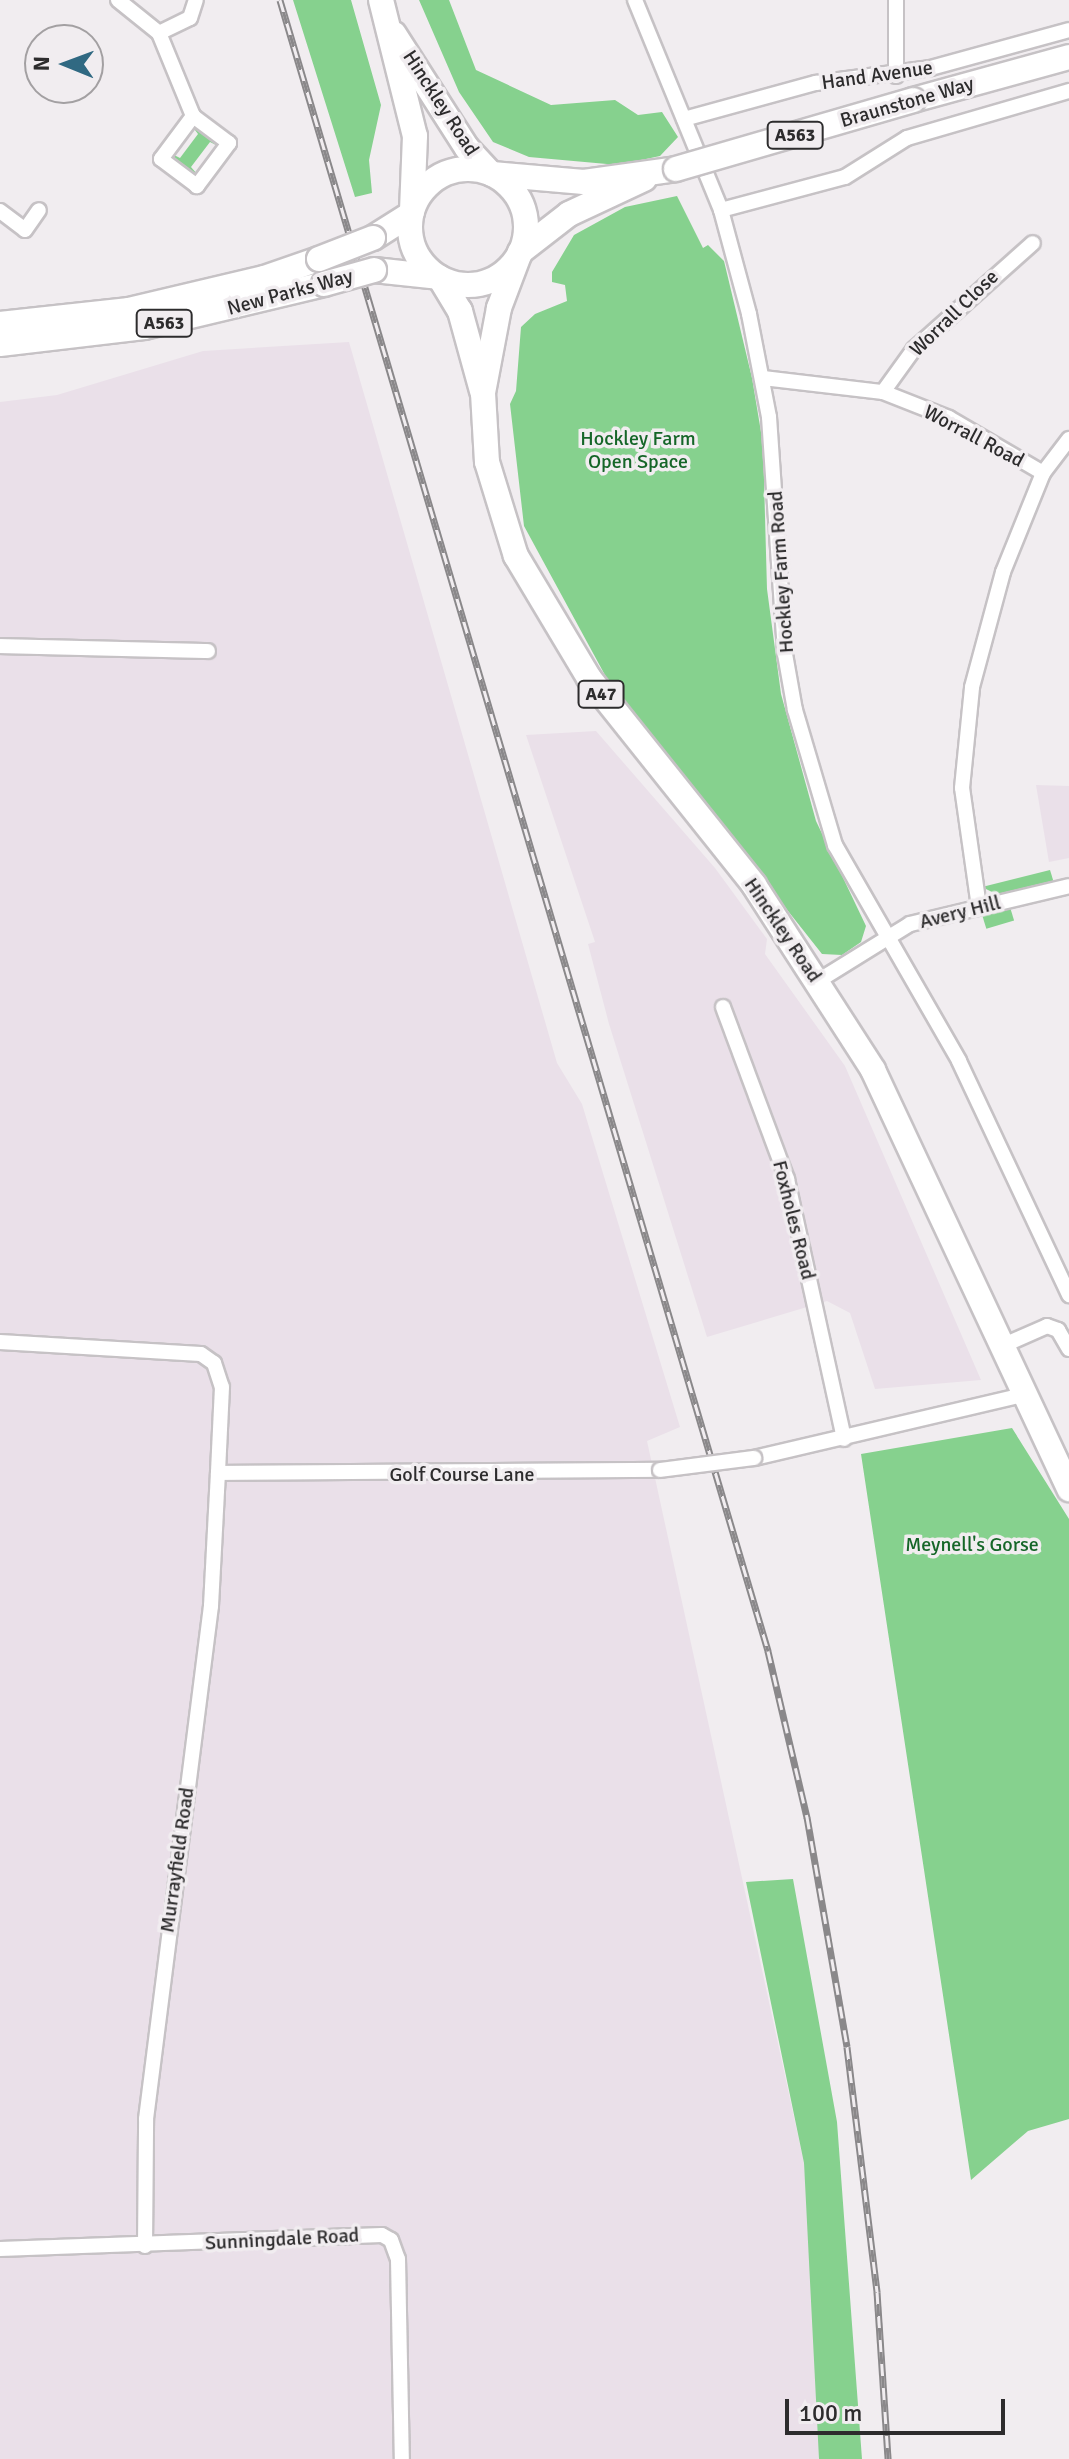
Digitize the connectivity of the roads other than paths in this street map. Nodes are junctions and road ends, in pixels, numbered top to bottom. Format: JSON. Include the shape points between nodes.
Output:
{"nodes":[{"id":1,"x":118,"y":0,"type":"edge"},
{"id":2,"x":196,"y":0,"type":"edge"},
{"id":3,"x":381,"y":0,"type":"edge"},
{"id":4,"x":635,"y":0,"type":"edge"},
{"id":5,"x":896,"y":0,"type":"edge"},
{"id":6,"x":1069,"y":30,"type":"edge"},
{"id":7,"x":392,"y":32,"type":"junction"},
{"id":8,"x":159,"y":33,"type":"junction"},
{"id":9,"x":1069,"y":57,"type":"edge"},
{"id":10,"x":896,"y":76,"type":"junction"},
{"id":11,"x":1069,"y":91,"type":"edge"},
{"id":12,"x":193,"y":116,"type":"junction"},
{"id":13,"x":684,"y":119,"type":"junction"},
{"id":14,"x":665,"y":172,"type":"junction"},
{"id":15,"x":491,"y":173,"type":"junction"},
{"id":16,"x":39,"y":210,"type":"dead end"},
{"id":17,"x":721,"y":210,"type":"junction"},
{"id":18,"x":0,"y":211,"type":"edge"},
{"id":19,"x":412,"y":213,"type":"junction"},
{"id":20,"x":1033,"y":243,"type":"dead end"},
{"id":21,"x":519,"y":254,"type":"junction"},
{"id":22,"x":439,"y":277,"type":"junction"},
{"id":23,"x":0,"y":324,"type":"edge"},
{"id":24,"x":0,"y":344,"type":"edge"},
{"id":25,"x":763,"y":378,"type":"junction"},
{"id":26,"x":883,"y":392,"type":"junction"},
{"id":27,"x":483,"y":393,"type":"junction"},
{"id":28,"x":1069,"y":439,"type":"edge"},
{"id":29,"x":1043,"y":473,"type":"junction"},
{"id":30,"x":0,"y":646,"type":"edge"},
{"id":31,"x":208,"y":651,"type":"dead end"},
{"id":32,"x":1069,"y":886,"type":"edge"},
{"id":33,"x":979,"y":907,"type":"junction"},
{"id":34,"x":885,"y":938,"type":"junction"},
{"id":35,"x":818,"y":981,"type":"junction"},
{"id":36,"x":723,"y":1007,"type":"dead end"},
{"id":37,"x":1069,"y":1295,"type":"edge"},
{"id":38,"x":0,"y":1342,"type":"edge"},
{"id":39,"x":1004,"y":1345,"type":"junction"},
{"id":40,"x":1069,"y":1349,"type":"edge"},
{"id":41,"x":1026,"y":1394,"type":"junction"},
{"id":42,"x":844,"y":1439,"type":"junction"},
{"id":43,"x":218,"y":1473,"type":"junction"},
{"id":44,"x":1067,"y":1477,"type":"edge"},
{"id":45,"x":145,"y":2246,"type":"junction"},
{"id":46,"x":0,"y":2249,"type":"edge"},
{"id":47,"x":402,"y":2459,"type":"edge"}],
"edges":[{"from":1,"to":8,"type":"street"},
{"from":2,"to":8,"type":"street","via":[[190,18]]},
{"from":3,"to":7,"type":"main road","name":"Hinckley Road"},
{"from":4,"to":13,"type":"street","name":"Hockley Farm Road"},
{"from":5,"to":10,"type":"street"},
{"from":6,"to":10,"type":"street","name":"Hand Avenue"},
{"from":7,"to":15,"type":"main road","name":"Hinckley Road","via":[[467,148]]},
{"from":7,"to":19,"type":"main road","name":"Hinckley Road","via":[[415,136]]},
{"from":8,"to":12,"type":"street"},
{"from":9,"to":14,"type":"main road","name":"Braunstone Way","number":"A563","bridge":true},
{"from":10,"to":13,"type":"street","name":"Hand Avenue","via":[[816,83]]},
{"from":11,"to":17,"type":"street","via":[[907,138],[845,177]]},
{"from":12,"to":12,"type":"street","via":[[229,143],[197,186],[161,159]]},
{"from":13,"to":17,"type":"street","name":"Hockley Farm Road"},
{"from":14,"to":15,"type":"main road","name":"Braunstone Way","number":"A563","via":[[564,183]]},
{"from":14,"to":21,"type":"main road","name":"Braunstone Way","number":"A563","via":[[569,214]]},
{"from":15,"to":19,"type":"main road","number":"A563","via":[[474,169],[442,175],[429,184]]},
{"from":15,"to":21,"type":"main road","via":[[513,190],[524,213]]},
{"from":16,"to":18,"type":"street","via":[[25,230]]},
{"from":17,"to":25,"type":"street","name":"Hockley Farm Road"},
{"from":19,"to":22,"type":"main road","via":[[412,243]]},
{"from":19,"to":23,"type":"main road","name":"New Parks Way","number":"A563","bridge":true,"via":[[373,238],[264,278],[129,310]]},
{"from":20,"to":26,"type":"street","name":"Worrall Close","via":[[914,349]]},
{"from":21,"to":22,"type":"main road","number":"A563","via":[[500,274],[475,285]]},
{"from":21,"to":27,"type":"main road","name":"Hinckley Road","number":"A47","via":[[499,308]]},
{"from":22,"to":24,"type":"main road","name":"New Parks Way","number":"A563","bridge":true,"via":[[374,270],[144,327]]},
{"from":22,"to":27,"type":"main road","name":"Hinckley Road","number":"A47","via":[[460,311]]},
{"from":25,"to":26,"type":"street","name":"Worrall Road"},
{"from":25,"to":34,"type":"street","name":"Hockley Farm Road","via":[[774,466],[780,612],[795,710],[835,845]]},
{"from":26,"to":29,"type":"street","name":"Worrall Road","via":[[949,418]]},
{"from":27,"to":35,"type":"main road","name":"Hinckley Road","number":"A47","via":[[487,462],[497,503],[534,592],[611,708],[754,885]]},
{"from":28,"to":29,"type":"street"},
{"from":29,"to":33,"type":"street","via":[[1003,572],[972,687],[962,788]]},
{"from":30,"to":31,"type":"street"},
{"from":32,"to":33,"type":"street","name":"Avery Hill"},
{"from":33,"to":34,"type":"street","name":"Avery Hill","via":[[910,924]]},
{"from":34,"to":35,"type":"street","name":"Avery Hill"},
{"from":34,"to":37,"type":"street","name":"Hockley Farm Road","via":[[959,1061]]},
{"from":35,"to":39,"type":"main road","name":"Hinckley Road","number":"A47","via":[[873,1070]]},
{"from":36,"to":42,"type":"street","name":"Foxholes Road","via":[[787,1179]]},
{"from":38,"to":43,"type":"street","via":[[201,1354],[214,1363],[222,1387]]},
{"from":39,"to":40,"type":"street","via":[[1047,1326],[1058,1330]]},
{"from":39,"to":41,"type":"main road","name":"Hinckley Road","number":"A47"},
{"from":41,"to":42,"type":"street","name":"Golf Course Lane"},
{"from":41,"to":44,"type":"main road","name":"Hinckley Road","number":"A47"},
{"from":42,"to":43,"type":"street","name":"Golf Course Lane","bridge":true,"via":[[660,1470]]},
{"from":43,"to":45,"type":"street","name":"Murrayfield Road","via":[[211,1606],[146,2119]]},
{"from":45,"to":46,"type":"street","name":"Sunningdale Road"},
{"from":45,"to":47,"type":"street","name":"Sunningdale Road","via":[[371,2234],[391,2240],[398,2259]]}]}
